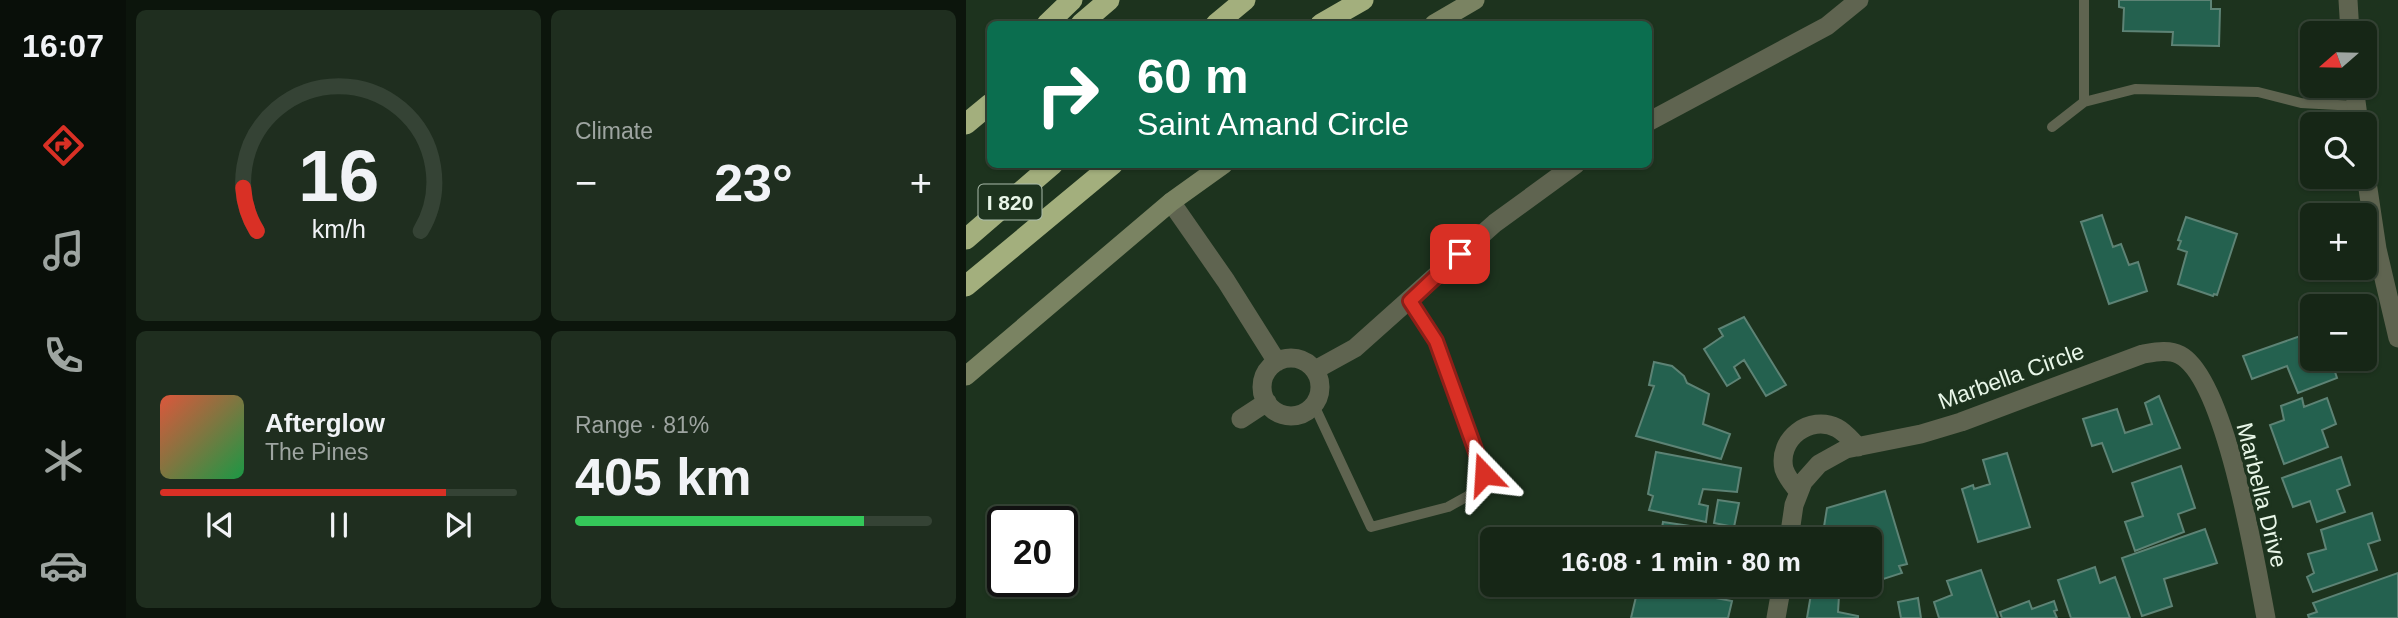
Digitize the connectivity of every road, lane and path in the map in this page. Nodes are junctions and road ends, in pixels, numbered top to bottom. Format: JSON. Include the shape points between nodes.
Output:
{"nodes":[{"id":1,"x":1072,"y":0,"type":"edge"},
{"id":2,"x":1110,"y":0,"type":"edge"},
{"id":3,"x":1245,"y":0,"type":"edge"},
{"id":4,"x":1363,"y":0,"type":"edge"},
{"id":5,"x":1475,"y":0,"type":"edge"},
{"id":6,"x":1859,"y":0,"type":"edge"},
{"id":7,"x":2084,"y":0,"type":"edge"},
{"id":8,"x":2348,"y":0,"type":"edge"},
{"id":9,"x":1050,"y":21,"type":"edge"},
{"id":10,"x":1086,"y":21,"type":"edge"},
{"id":11,"x":1220,"y":21,"type":"edge"},
{"id":12,"x":1326,"y":21,"type":"edge"},
{"id":13,"x":1439,"y":21,"type":"edge"},
{"id":14,"x":2349,"y":21,"type":"edge"},
{"id":15,"x":2084,"y":102,"type":"junction"},
{"id":16,"x":987,"y":106,"type":"edge"},
{"id":17,"x":2343,"y":112,"type":"edge"},
{"id":18,"x":1652,"y":120,"type":"edge"},
{"id":19,"x":966,"y":124,"type":"edge"},
{"id":20,"x":2052,"y":127,"type":"dead end"},
{"id":21,"x":1048,"y":168,"type":"edge"},
{"id":22,"x":1108,"y":168,"type":"edge"},
{"id":23,"x":1218,"y":168,"type":"edge"},
{"id":24,"x":1571,"y":168,"type":"edge"},
{"id":25,"x":2368,"y":189,"type":"edge"},
{"id":26,"x":1171,"y":202,"type":"junction"},
{"id":27,"x":966,"y":239,"type":"edge"},
{"id":28,"x":966,"y":286,"type":"edge"},
{"id":29,"x":1410,"y":301,"type":"junction"},
{"id":30,"x":2398,"y":338,"type":"edge"},
{"id":31,"x":2180,"y":354,"type":"joint"},
{"id":32,"x":1277,"y":362,"type":"junction"},
{"id":33,"x":1315,"y":370,"type":"junction"},
{"id":34,"x":966,"y":376,"type":"edge"},
{"id":35,"x":1267,"y":402,"type":"junction"},
{"id":36,"x":1314,"y":405,"type":"junction"},
{"id":37,"x":1241,"y":419,"type":"dead end"},
{"id":38,"x":1858,"y":447,"type":"junction"},
{"id":39,"x":1799,"y":492,"type":"junction"},
{"id":40,"x":1791,"y":527,"type":"edge"},
{"id":41,"x":1780,"y":597,"type":"edge"},
{"id":42,"x":1776,"y":618,"type":"edge"},
{"id":43,"x":2266,"y":618,"type":"edge"}],
"edges":[{"from":1,"to":9,"type":"highway"},
{"from":2,"to":10,"type":"highway"},
{"from":3,"to":11,"type":"highway"},
{"from":4,"to":12,"type":"highway"},
{"from":5,"to":13,"type":"main road"},
{"from":6,"to":18,"type":"street","via":[[1815,33]]},
{"from":7,"to":15,"type":"lane"},
{"from":8,"to":14,"type":"street"},
{"from":15,"to":17,"type":"lane","via":[[2135,89],[2258,92]]},
{"from":15,"to":20,"type":"lane"},
{"from":16,"to":19,"type":"highway"},
{"from":21,"to":27,"type":"highway","number":"I 820"},
{"from":22,"to":28,"type":"highway"},
{"from":23,"to":26,"type":"main road"},
{"from":24,"to":29,"type":"street","via":[[1495,223]]},
{"from":25,"to":30,"type":"street"},
{"from":26,"to":32,"type":"street"},
{"from":26,"to":34,"type":"main road"},
{"from":29,"to":33,"type":"street","via":[[1355,348]]},
{"from":29,"to":36,"type":"lane","via":[[1436,341],[1484,474],[1477,491],[1448,507],[1371,527]]},
{"from":31,"to":38,"type":"street","name":"Marbella Circle","via":[[2143,354],[1961,422]]},
{"from":31,"to":43,"type":"street","name":"Marbella Drive","via":[[2208,389],[2240,485]]},
{"from":32,"to":33,"type":"street","via":[[1297,358]]},
{"from":32,"to":35,"type":"street","via":[[1263,380]]},
{"from":33,"to":36,"type":"street","via":[[1320,393]]},
{"from":35,"to":36,"type":"street","via":[[1284,415],[1305,412]]},
{"from":35,"to":37,"type":"street"},
{"from":38,"to":39,"type":"street","name":"Marbella Circle","via":[[1819,464]]},
{"from":38,"to":39,"type":"street","via":[[1840,429],[1828,425],[1799,430],[1788,441],[1783,457],[1784,470]]},
{"from":39,"to":40,"type":"street","name":"Marbella Circle"},
{"from":41,"to":42,"type":"street"}]}
